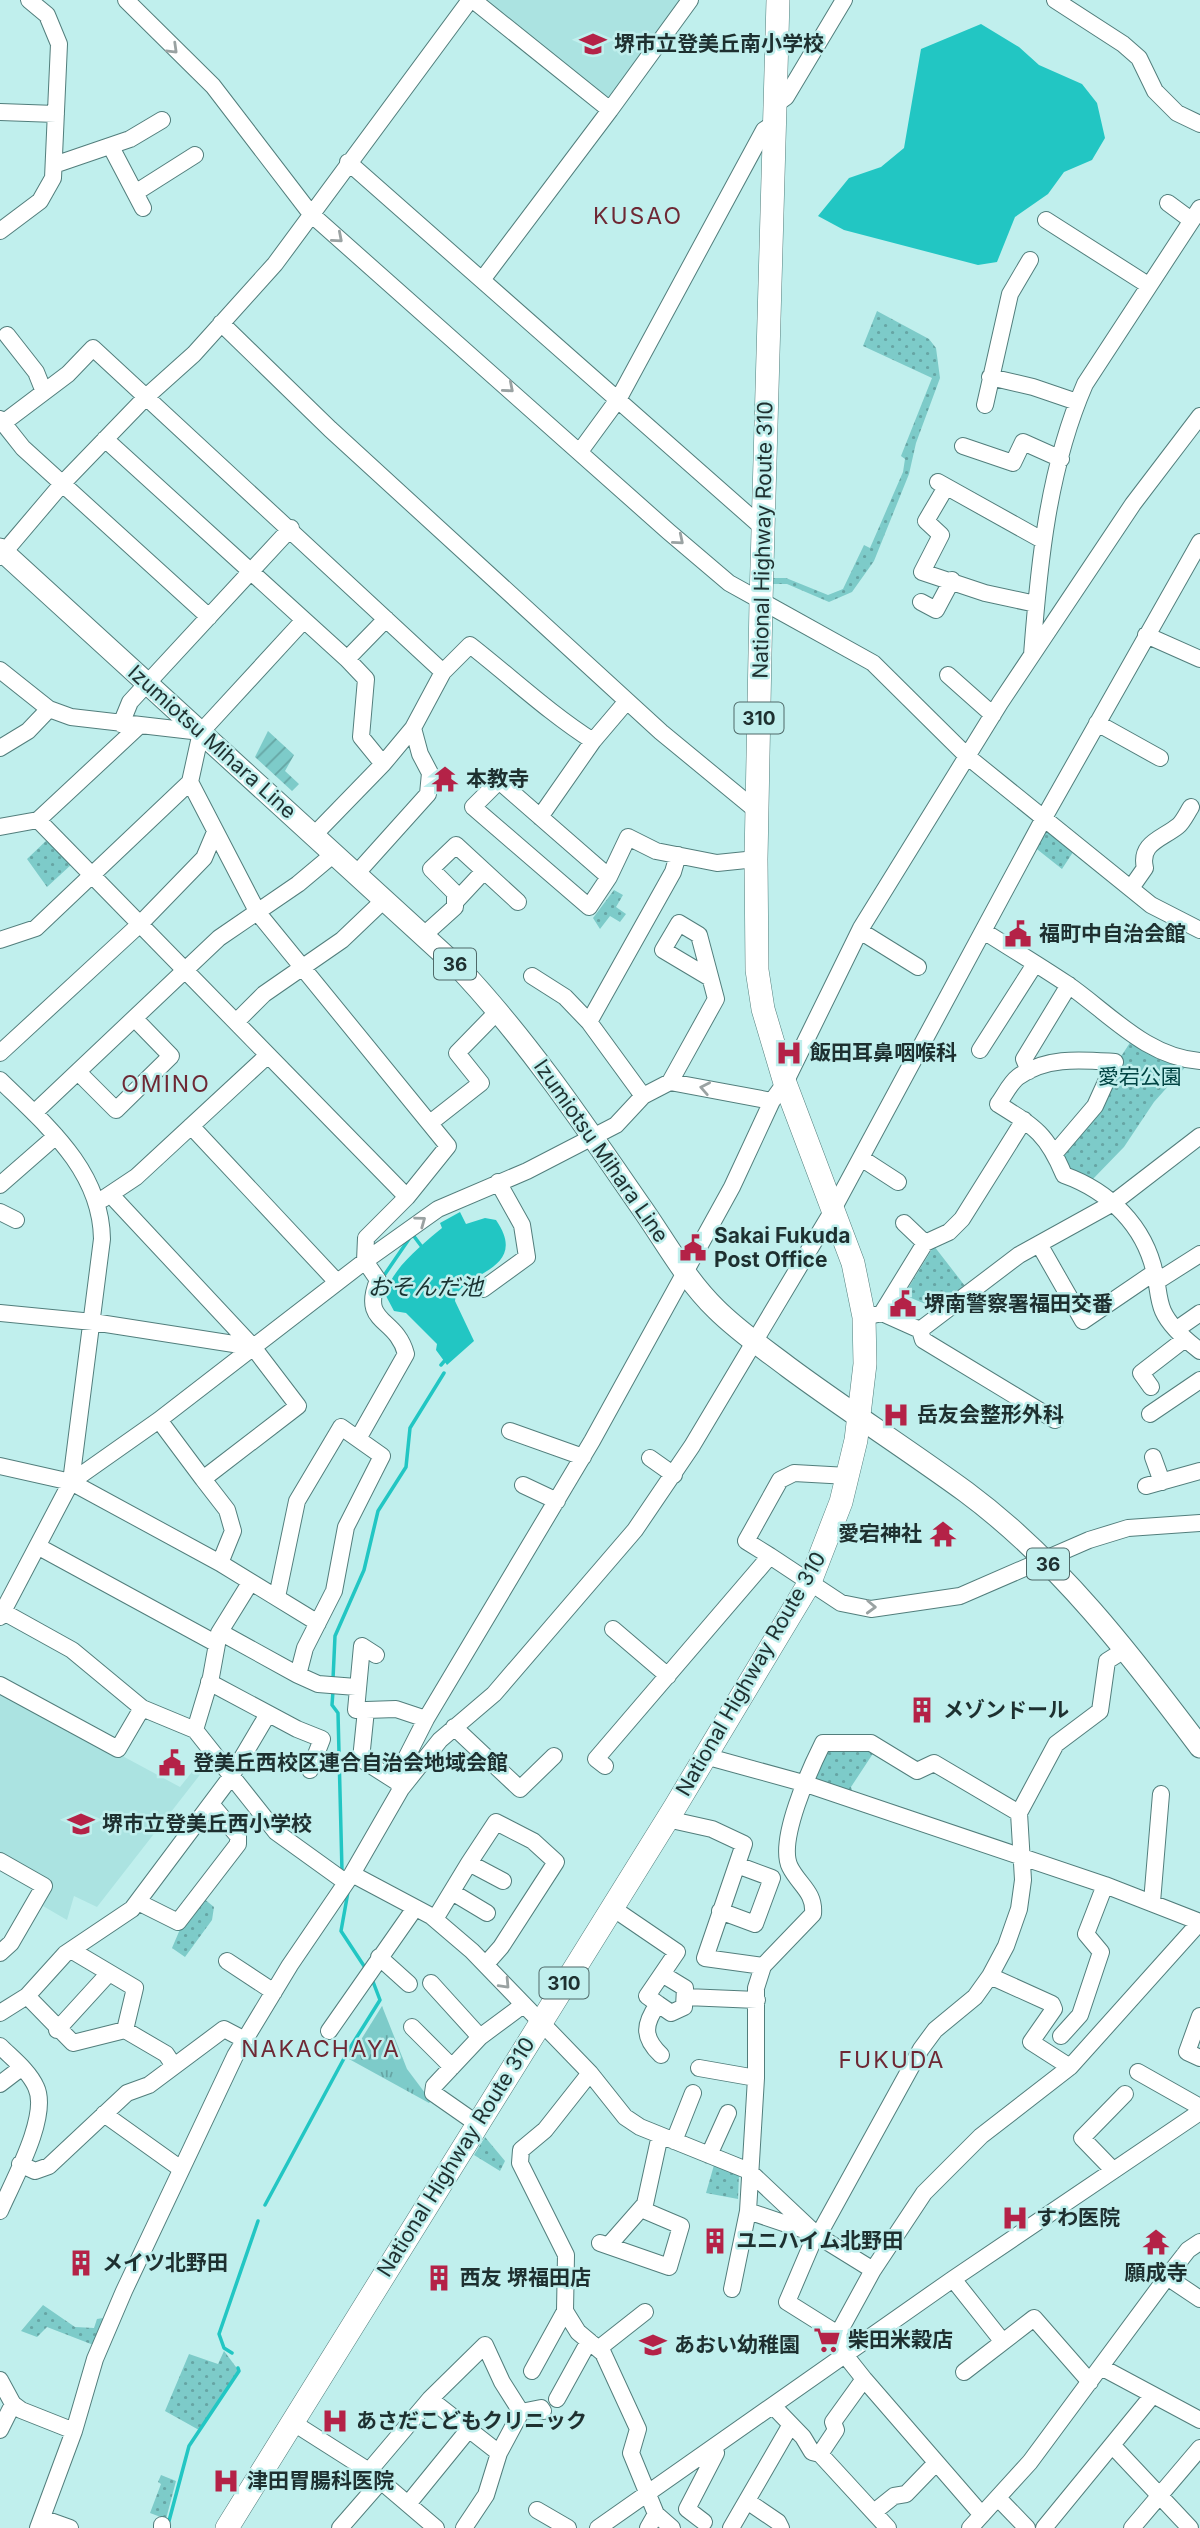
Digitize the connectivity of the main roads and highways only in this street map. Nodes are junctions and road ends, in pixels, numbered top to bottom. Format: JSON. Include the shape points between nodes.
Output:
{"nodes":[{"id":1,"x":778,"y":0,"type":"edge"},
{"id":2,"x":1,"y":553,"type":"edge"},
{"id":3,"x":860,"y":1420,"type":"junction"},
{"id":4,"x":1200,"y":1747,"type":"edge"},
{"id":5,"x":227,"y":2528,"type":"edge"}],
"edges":[{"from":1,"to":3,"type":"highway","name":"National Highway Route 310","number":"310","via":[[756,859],[761,996],[785,1083],[873,1315]]},
{"from":2,"to":3,"type":"main road","name":"Izumiotsu Mihara Line","number":"36","via":[[425,934],[499,1010],[716,1309]]},
{"from":3,"to":4,"type":"main road","name":"Izumiotsu Mihara Line","number":"36","via":[[967,1493],[1044,1559],[1126,1649]]},
{"from":3,"to":5,"type":"highway","name":"National Highway Route 310","number":"310","via":[[848,1476],[810,1582]]}]}
